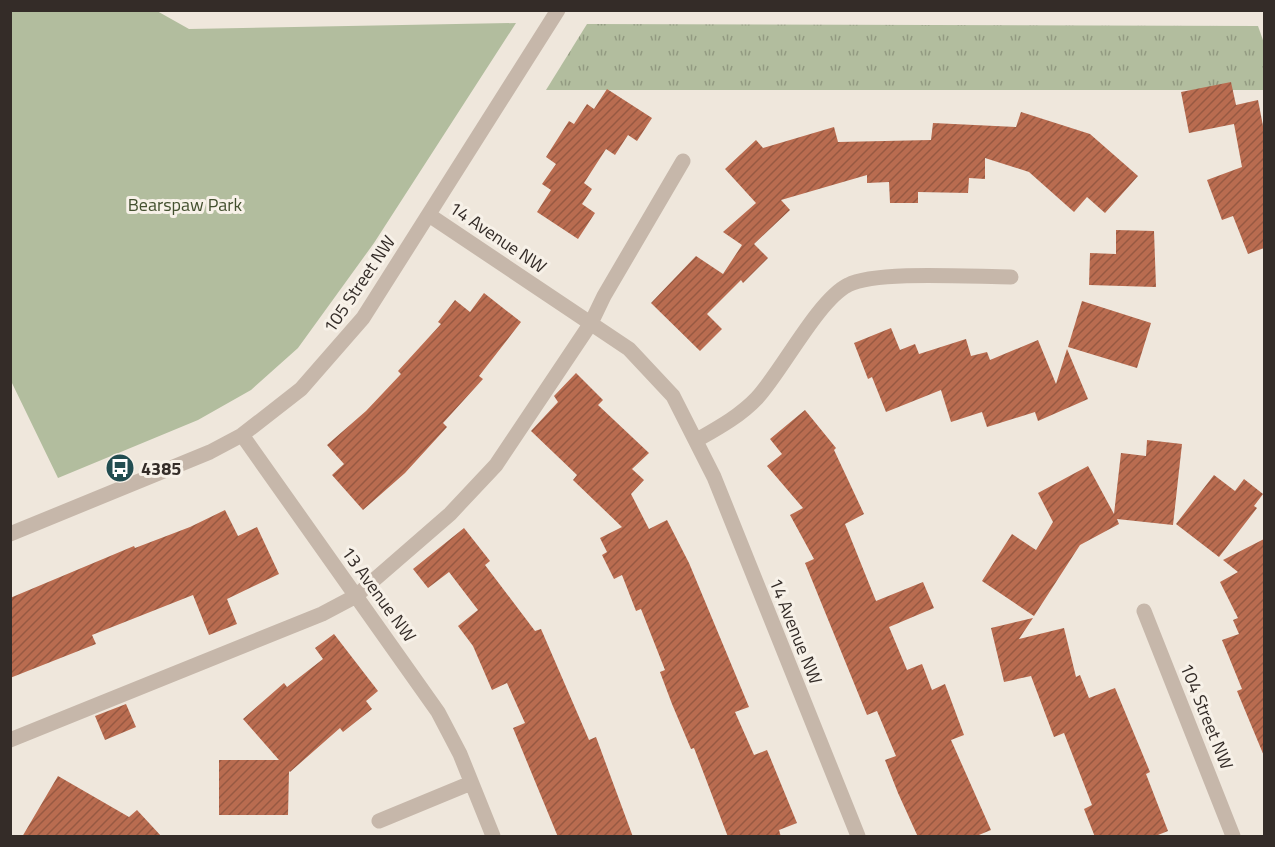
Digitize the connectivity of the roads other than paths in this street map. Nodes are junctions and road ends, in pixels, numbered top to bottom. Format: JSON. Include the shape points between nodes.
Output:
{"nodes":[{"id":1,"x":558,"y":10,"type":"edge"},
{"id":2,"x":683,"y":161,"type":"dead end"},
{"id":3,"x":429,"y":215,"type":"junction"},
{"id":4,"x":1011,"y":277,"type":"dead end"},
{"id":5,"x":591,"y":323,"type":"junction"},
{"id":6,"x":242,"y":435,"type":"junction"},
{"id":7,"x":697,"y":440,"type":"junction"},
{"id":8,"x":10,"y":534,"type":"edge"},
{"id":9,"x":356,"y":596,"type":"junction"},
{"id":10,"x":1144,"y":611,"type":"dead end"},
{"id":11,"x":10,"y":740,"type":"edge"},
{"id":12,"x":471,"y":783,"type":"junction"},
{"id":13,"x":379,"y":821,"type":"dead end"},
{"id":14,"x":493,"y":837,"type":"edge"},
{"id":15,"x":858,"y":837,"type":"edge"},
{"id":16,"x":1233,"y":837,"type":"edge"}],
"edges":[{"from":1,"to":3,"type":"street","name":"105 Street NW"},
{"from":2,"to":5,"type":"street"},
{"from":3,"to":5,"type":"street","name":"14 Avenue NW"},
{"from":3,"to":6,"type":"street","name":"105 Street NW","via":[[363,318],[334,354],[302,389]]},
{"from":4,"to":7,"type":"street","via":[[888,277],[849,284],[825,307],[758,397]]},
{"from":5,"to":7,"type":"street","name":"14 Avenue NW","via":[[629,349],[652,371],[673,396]]},
{"from":5,"to":9,"type":"street","via":[[476,489]]},
{"from":6,"to":8,"type":"street","name":"105 Street NW","via":[[210,452]]},
{"from":6,"to":9,"type":"street","name":"13 Avenue NW"},
{"from":7,"to":15,"type":"street","name":"14 Avenue NW"},
{"from":9,"to":11,"type":"street","via":[[322,614]]},
{"from":9,"to":12,"type":"street","name":"13 Avenue NW","via":[[438,712]]},
{"from":10,"to":16,"type":"street","name":"104 Street NW"},
{"from":12,"to":13,"type":"street"},
{"from":12,"to":14,"type":"street","name":"13 Avenue NW"}]}
